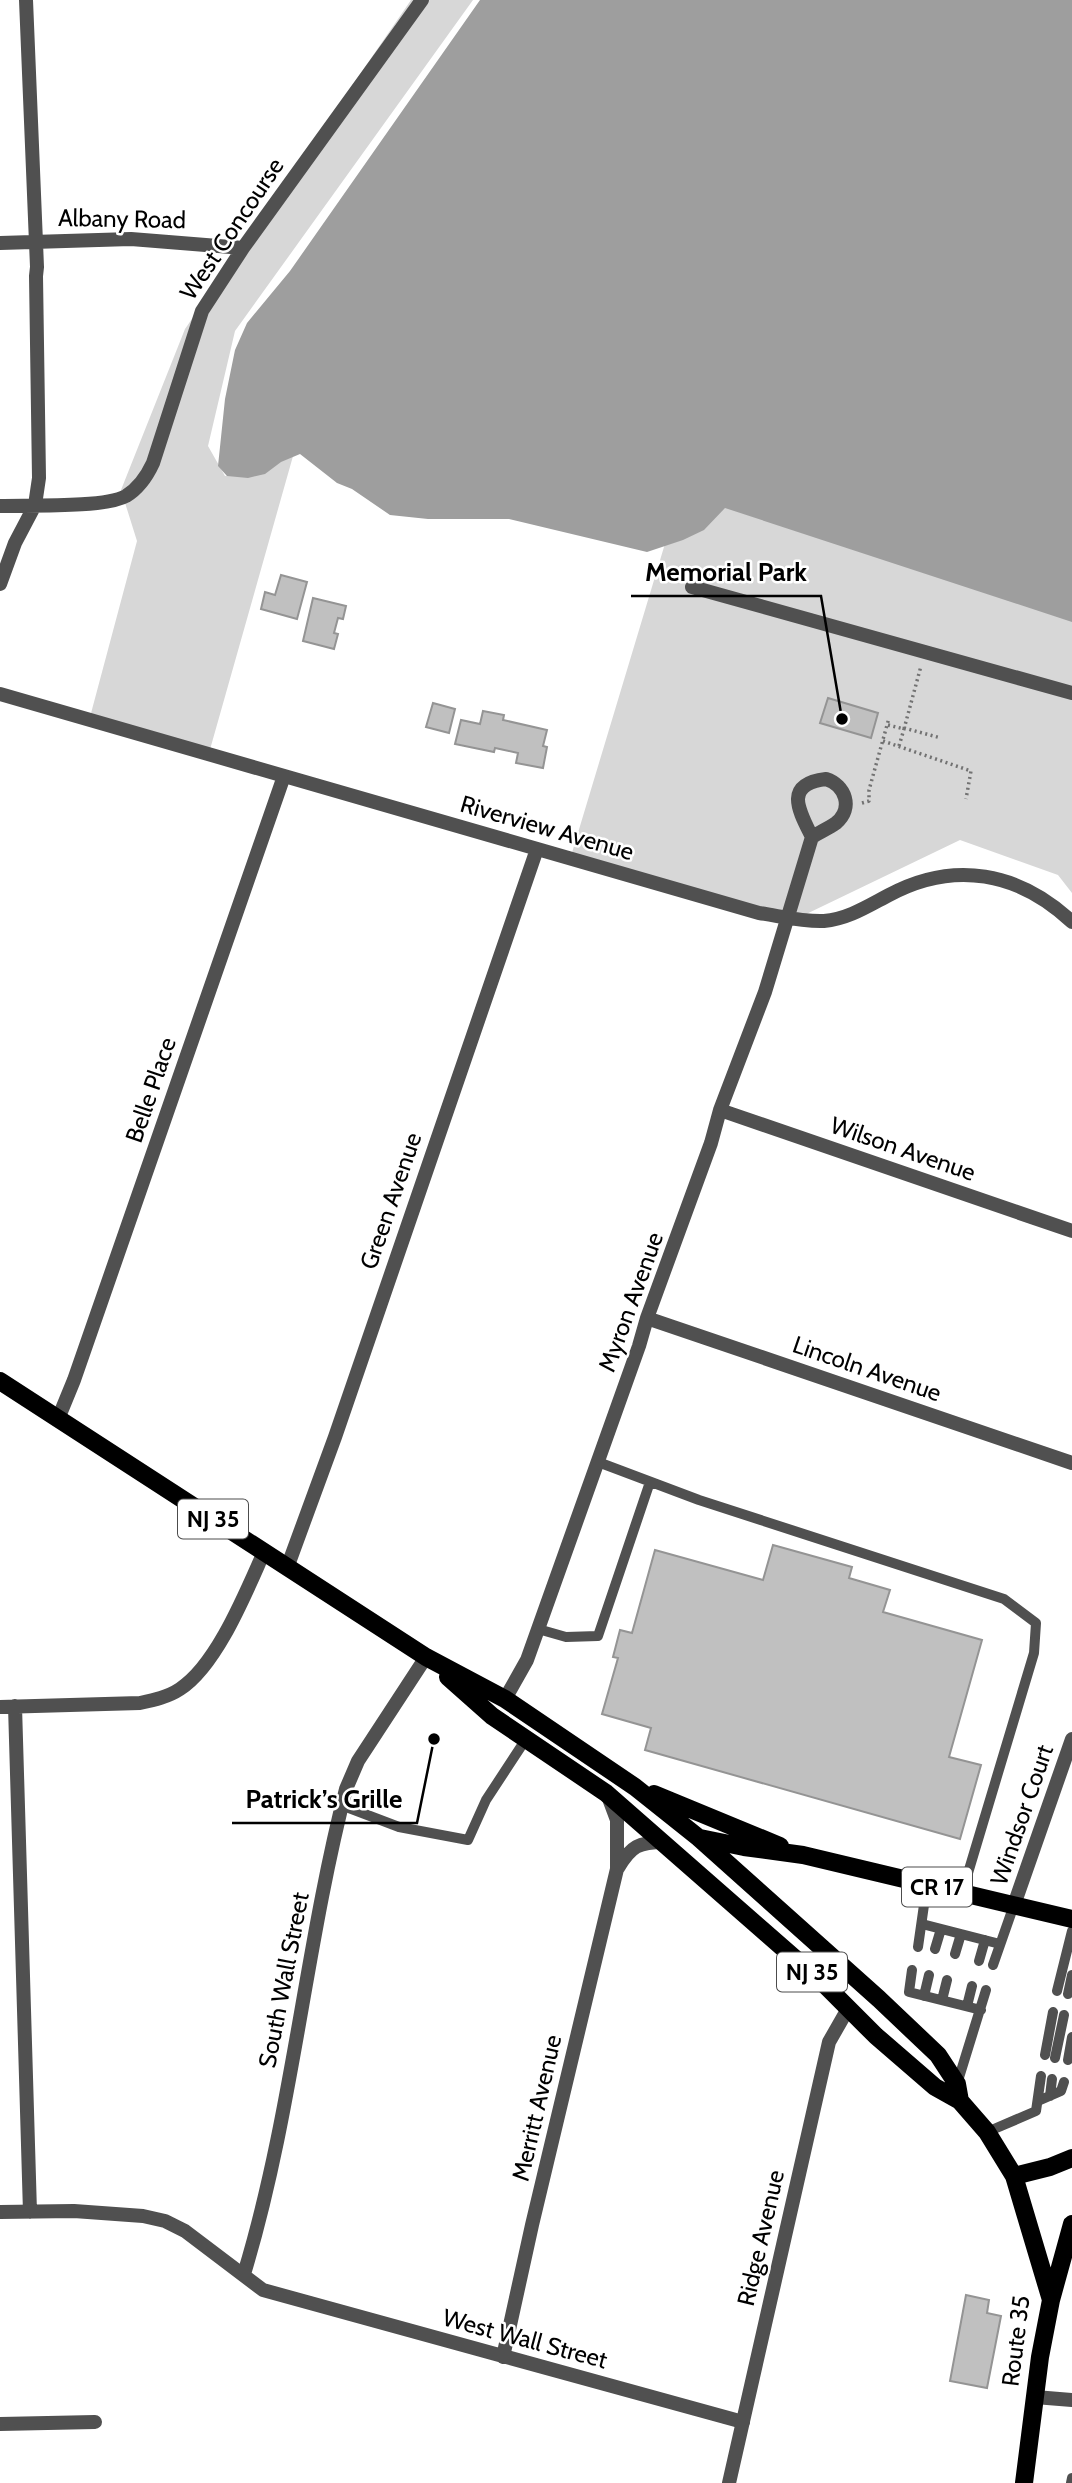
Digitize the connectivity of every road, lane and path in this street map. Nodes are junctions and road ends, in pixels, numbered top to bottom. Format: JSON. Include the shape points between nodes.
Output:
{"nodes":[{"id":1,"x":26,"y":0,"type":"edge"},
{"id":2,"x":422,"y":0,"type":"edge"},
{"id":3,"x":35,"y":242,"type":"junction"},
{"id":4,"x":0,"y":243,"type":"edge"},
{"id":5,"x":243,"y":248,"type":"junction"},
{"id":6,"x":35,"y":505,"type":"junction"},
{"id":7,"x":0,"y":506,"type":"edge"},
{"id":8,"x":0,"y":584,"type":"edge"},
{"id":9,"x":692,"y":587,"type":"dead end"},
{"id":10,"x":925,"y":651,"type":"junction"},
{"id":11,"x":1072,"y":693,"type":"edge"},
{"id":12,"x":0,"y":694,"type":"edge"},
{"id":13,"x":889,"y":718,"type":"dead end"},
{"id":14,"x":888,"y":725,"type":"junction"},
{"id":15,"x":904,"y":728,"type":"junction"},
{"id":16,"x":942,"y":738,"type":"dead end"},
{"id":17,"x":883,"y":741,"type":"junction"},
{"id":18,"x":899,"y":746,"type":"junction"},
{"id":19,"x":284,"y":776,"type":"junction"},
{"id":20,"x":966,"y":799,"type":"dead end"},
{"id":21,"x":846,"y":806,"type":"junction"},
{"id":22,"x":812,"y":837,"type":"junction"},
{"id":23,"x":537,"y":849,"type":"junction"},
{"id":24,"x":789,"y":917,"type":"junction"},
{"id":25,"x":1072,"y":922,"type":"edge"},
{"id":26,"x":720,"y":1110,"type":"junction"},
{"id":27,"x":1072,"y":1231,"type":"edge"},
{"id":28,"x":647,"y":1318,"type":"junction"},
{"id":29,"x":0,"y":1381,"type":"edge"},
{"id":30,"x":58,"y":1419,"type":"junction"},
{"id":31,"x":598,"y":1462,"type":"junction"},
{"id":32,"x":1072,"y":1463,"type":"edge"},
{"id":33,"x":650,"y":1482,"type":"junction"},
{"id":34,"x":264,"y":1552,"type":"junction"},
{"id":35,"x":288,"y":1568,"type":"junction"},
{"id":36,"x":538,"y":1629,"type":"junction"},
{"id":37,"x":426,"y":1657,"type":"junction"},
{"id":38,"x":505,"y":1699,"type":"junction"},
{"id":39,"x":15,"y":1706,"type":"junction"},
{"id":40,"x":0,"y":1707,"type":"edge"},
{"id":41,"x":526,"y":1739,"type":"junction"},
{"id":42,"x":1072,"y":1739,"type":"edge"},
{"id":43,"x":635,"y":1787,"type":"junction"},
{"id":44,"x":606,"y":1793,"type":"junction"},
{"id":45,"x":341,"y":1805,"type":"junction"},
{"id":46,"x":699,"y":1838,"type":"junction"},
{"id":47,"x":664,"y":1842,"type":"junction"},
{"id":48,"x":803,"y":1855,"type":"junction"},
{"id":49,"x":617,"y":1869,"type":"junction"},
{"id":50,"x":926,"y":1884,"type":"junction"},
{"id":51,"x":962,"y":1893,"type":"junction"},
{"id":52,"x":1014,"y":1905,"type":"junction"},
{"id":53,"x":1072,"y":1919,"type":"edge"},
{"id":54,"x":922,"y":1924,"type":"junction"},
{"id":55,"x":941,"y":1929,"type":"junction"},
{"id":56,"x":1072,"y":1931,"type":"edge"},
{"id":57,"x":961,"y":1934,"type":"junction"},
{"id":58,"x":985,"y":1940,"type":"junction"},
{"id":59,"x":1000,"y":1944,"type":"junction"},
{"id":60,"x":918,"y":1947,"type":"dead end"},
{"id":61,"x":935,"y":1949,"type":"dead end"},
{"id":62,"x":955,"y":1954,"type":"dead end"},
{"id":63,"x":1065,"y":1959,"type":"junction"},
{"id":64,"x":979,"y":1961,"type":"dead end"},
{"id":65,"x":993,"y":1965,"type":"dead end"},
{"id":66,"x":912,"y":1970,"type":"dead end"},
{"id":67,"x":929,"y":1975,"type":"dead end"},
{"id":68,"x":1072,"y":1975,"type":"edge"},
{"id":69,"x":947,"y":1980,"type":"dead end"},
{"id":70,"x":972,"y":1986,"type":"dead end"},
{"id":71,"x":986,"y":1990,"type":"dead end"},
{"id":72,"x":909,"y":1992,"type":"junction"},
{"id":73,"x":925,"y":1996,"type":"junction"},
{"id":74,"x":942,"y":2000,"type":"junction"},
{"id":75,"x":967,"y":2006,"type":"junction"},
{"id":76,"x":849,"y":2007,"type":"junction"},
{"id":77,"x":889,"y":2009,"type":"junction"},
{"id":78,"x":981,"y":2010,"type":"junction"},
{"id":79,"x":1058,"y":2013,"type":"dead end"},
{"id":80,"x":1054,"y":2035,"type":"junction"},
{"id":81,"x":1072,"y":2038,"type":"edge"},
{"id":82,"x":1050,"y":2057,"type":"dead end"},
{"id":83,"x":1068,"y":2060,"type":"dead end"},
{"id":84,"x":1064,"y":2082,"type":"dead end"},
{"id":85,"x":958,"y":2092,"type":"junction"},
{"id":86,"x":1050,"y":2096,"type":"junction"},
{"id":87,"x":1038,"y":2101,"type":"junction"},
{"id":88,"x":987,"y":2132,"type":"junction"},
{"id":89,"x":1072,"y":2158,"type":"edge"},
{"id":90,"x":1014,"y":2176,"type":"junction"},
{"id":91,"x":0,"y":2212,"type":"edge"},
{"id":92,"x":30,"y":2212,"type":"junction"},
{"id":93,"x":1072,"y":2224,"type":"edge"},
{"id":94,"x":244,"y":2274,"type":"junction"},
{"id":95,"x":1051,"y":2300,"type":"junction"},
{"id":96,"x":503,"y":2357,"type":"junction"},
{"id":97,"x":1035,"y":2397,"type":"junction"},
{"id":98,"x":1072,"y":2400,"type":"edge"},
{"id":99,"x":95,"y":2421,"type":"dead end"},
{"id":100,"x":743,"y":2422,"type":"junction"},
{"id":101,"x":0,"y":2424,"type":"edge"},
{"id":102,"x":729,"y":2483,"type":"edge"},
{"id":103,"x":1024,"y":2483,"type":"edge"}],
"edges":[{"from":1,"to":3,"type":"street"},
{"from":2,"to":5,"type":"street","name":"West Concourse"},
{"from":3,"to":4,"type":"street","name":"Albany Road"},
{"from":3,"to":5,"type":"street","name":"Albany Road","via":[[131,239]]},
{"from":3,"to":6,"type":"street","via":[[39,478]]},
{"from":5,"to":6,"type":"street","name":"West Concourse","via":[[202,311],[153,463],[139,485],[127,495],[105,502]]},
{"from":6,"to":7,"type":"street","name":"West Concourse"},
{"from":6,"to":8,"type":"street"},
{"from":9,"to":10,"type":"street"},
{"from":10,"to":11,"type":"street"},
{"from":10,"to":15,"type":"path"},
{"from":12,"to":19,"type":"street","name":"Riverview Avenue"},
{"from":13,"to":14,"type":"path"},
{"from":14,"to":15,"type":"path"},
{"from":14,"to":17,"type":"path"},
{"from":15,"to":16,"type":"path"},
{"from":15,"to":18,"type":"path"},
{"from":17,"to":18,"type":"path"},
{"from":17,"to":21,"type":"path","via":[[869,801]]},
{"from":18,"to":20,"type":"path","via":[[971,771]]},
{"from":19,"to":23,"type":"street","name":"Riverview Avenue"},
{"from":19,"to":30,"type":"street","name":"Belle Place"},
{"from":21,"to":22,"type":"street","via":[[837,822]]},
{"from":21,"to":22,"type":"street","via":[[845,796],[834,782],[812,781],[802,788],[797,807]]},
{"from":22,"to":24,"type":"street","name":"Myron Avenue"},
{"from":23,"to":24,"type":"street","name":"Riverview Avenue","via":[[759,913]]},
{"from":23,"to":35,"type":"street","name":"Green Avenue"},
{"from":24,"to":25,"type":"street","name":"Riverview Avenue","via":[[824,921],[870,907],[910,886],[940,877],[975,875],[1028,890]]},
{"from":24,"to":26,"type":"street","name":"Myron Avenue"},
{"from":26,"to":27,"type":"street","name":"Wilson Avenue"},
{"from":26,"to":28,"type":"street","name":"Myron Avenue"},
{"from":28,"to":31,"type":"street","name":"Myron Avenue"},
{"from":28,"to":32,"type":"street","name":"Lincoln Avenue"},
{"from":29,"to":30,"type":"main road","number":"NJ 35"},
{"from":30,"to":34,"type":"main road","number":"NJ 35"},
{"from":31,"to":33,"type":"lane"},
{"from":31,"to":36,"type":"street","name":"Myron Avenue"},
{"from":33,"to":36,"type":"lane","via":[[598,1636],[566,1637]]},
{"from":33,"to":51,"type":"lane","via":[[1004,1599],[1036,1623],[1034,1653]]},
{"from":34,"to":35,"type":"main road","number":"NJ 35"},
{"from":34,"to":39,"type":"street","via":[[219,1642],[199,1672],[179,1690],[140,1703]]},
{"from":35,"to":37,"type":"main road","number":"NJ 35"},
{"from":36,"to":38,"type":"street","name":"Myron Avenue"},
{"from":37,"to":38,"type":"main road","number":"NJ 35"},
{"from":37,"to":41,"type":"main road","number":"NJ 35","via":[[492,1716]]},
{"from":37,"to":45,"type":"street","name":"South Wall Street","via":[[358,1761]]},
{"from":38,"to":43,"type":"main road","number":"NJ 35"},
{"from":39,"to":40,"type":"street"},
{"from":39,"to":92,"type":"street"},
{"from":41,"to":44,"type":"main road","number":"NJ 35"},
{"from":41,"to":45,"type":"lane","via":[[486,1800],[468,1840],[399,1827]]},
{"from":42,"to":52,"type":"street","name":"Windsor Court"},
{"from":43,"to":46,"type":"main road","number":"NJ 35"},
{"from":43,"to":48,"type":"main road","number":"CR 17"},
{"from":44,"to":46,"type":"main road","number":"CR 17","via":[[667,1828]]},
{"from":44,"to":47,"type":"main road","number":"NJ 35"},
{"from":44,"to":49,"type":"street","name":"Merritt Avenue","via":[[617,1820]]},
{"from":45,"to":94,"type":"street","name":"South Wall Street","via":[[270,2169]]},
{"from":46,"to":48,"type":"main road","number":"CR 17"},
{"from":46,"to":77,"type":"main road","number":"NJ 35"},
{"from":47,"to":49,"type":"street","name":"Merritt Avenue","via":[[639,1844]]},
{"from":47,"to":76,"type":"main road","number":"NJ 35"},
{"from":48,"to":50,"type":"main road","number":"CR 17"},
{"from":49,"to":96,"type":"street","name":"Merritt Avenue"},
{"from":50,"to":51,"type":"main road","number":"CR 17"},
{"from":50,"to":54,"type":"lane"},
{"from":51,"to":52,"type":"main road","number":"CR 17"},
{"from":52,"to":53,"type":"main road","number":"CR 17"},
{"from":52,"to":59,"type":"lane"},
{"from":54,"to":55,"type":"lane"},
{"from":54,"to":60,"type":"lane"},
{"from":55,"to":57,"type":"lane"},
{"from":55,"to":61,"type":"lane"},
{"from":56,"to":63,"type":"lane"},
{"from":57,"to":58,"type":"lane"},
{"from":57,"to":62,"type":"lane"},
{"from":58,"to":59,"type":"lane"},
{"from":58,"to":64,"type":"lane"},
{"from":59,"to":65,"type":"lane"},
{"from":63,"to":68,"type":"lane"},
{"from":63,"to":68,"type":"lane","via":[[1062,1992]]},
{"from":66,"to":72,"type":"lane"},
{"from":67,"to":73,"type":"lane"},
{"from":69,"to":74,"type":"lane"},
{"from":70,"to":75,"type":"lane"},
{"from":71,"to":78,"type":"lane"},
{"from":72,"to":73,"type":"lane"},
{"from":72,"to":77,"type":"lane"},
{"from":73,"to":74,"type":"lane"},
{"from":74,"to":75,"type":"lane"},
{"from":75,"to":78,"type":"lane"},
{"from":76,"to":85,"type":"main road","number":"NJ 35","via":[[935,2087]]},
{"from":76,"to":100,"type":"street","name":"Ridge Avenue","via":[[829,2042]]},
{"from":77,"to":85,"type":"main road","number":"NJ 35","via":[[938,2055]]},
{"from":78,"to":85,"type":"lane"},
{"from":79,"to":80,"type":"lane"},
{"from":80,"to":81,"type":"lane"},
{"from":80,"to":82,"type":"lane"},
{"from":81,"to":83,"type":"lane"},
{"from":84,"to":86,"type":"lane","via":[[1061,2091]]},
{"from":85,"to":88,"type":"main road","name":"Route 35","number":"NJ 35"},
{"from":86,"to":87,"type":"lane"},
{"from":86,"to":87,"type":"lane","via":[[1047,2077]]},
{"from":87,"to":88,"type":"lane","via":[[1036,2111]]},
{"from":88,"to":90,"type":"main road","name":"Route 35","number":"NJ 35"},
{"from":89,"to":90,"type":"main road"},
{"from":90,"to":95,"type":"main road","name":"Route 35","number":"NJ 35"},
{"from":91,"to":92,"type":"street"},
{"from":92,"to":94,"type":"street","via":[[74,2211],[164,2221]]},
{"from":93,"to":95,"type":"main road"},
{"from":94,"to":96,"type":"street","name":"West Wall Street","via":[[263,2290]]},
{"from":95,"to":97,"type":"main road","name":"Route 35","number":"NJ 35"},
{"from":96,"to":100,"type":"street","name":"West Wall Street"},
{"from":97,"to":98,"type":"street"},
{"from":97,"to":103,"type":"main road","name":"Route 35","number":"NJ 35"},
{"from":99,"to":101,"type":"street"},
{"from":100,"to":102,"type":"street","name":"Ridge Avenue"}]}
